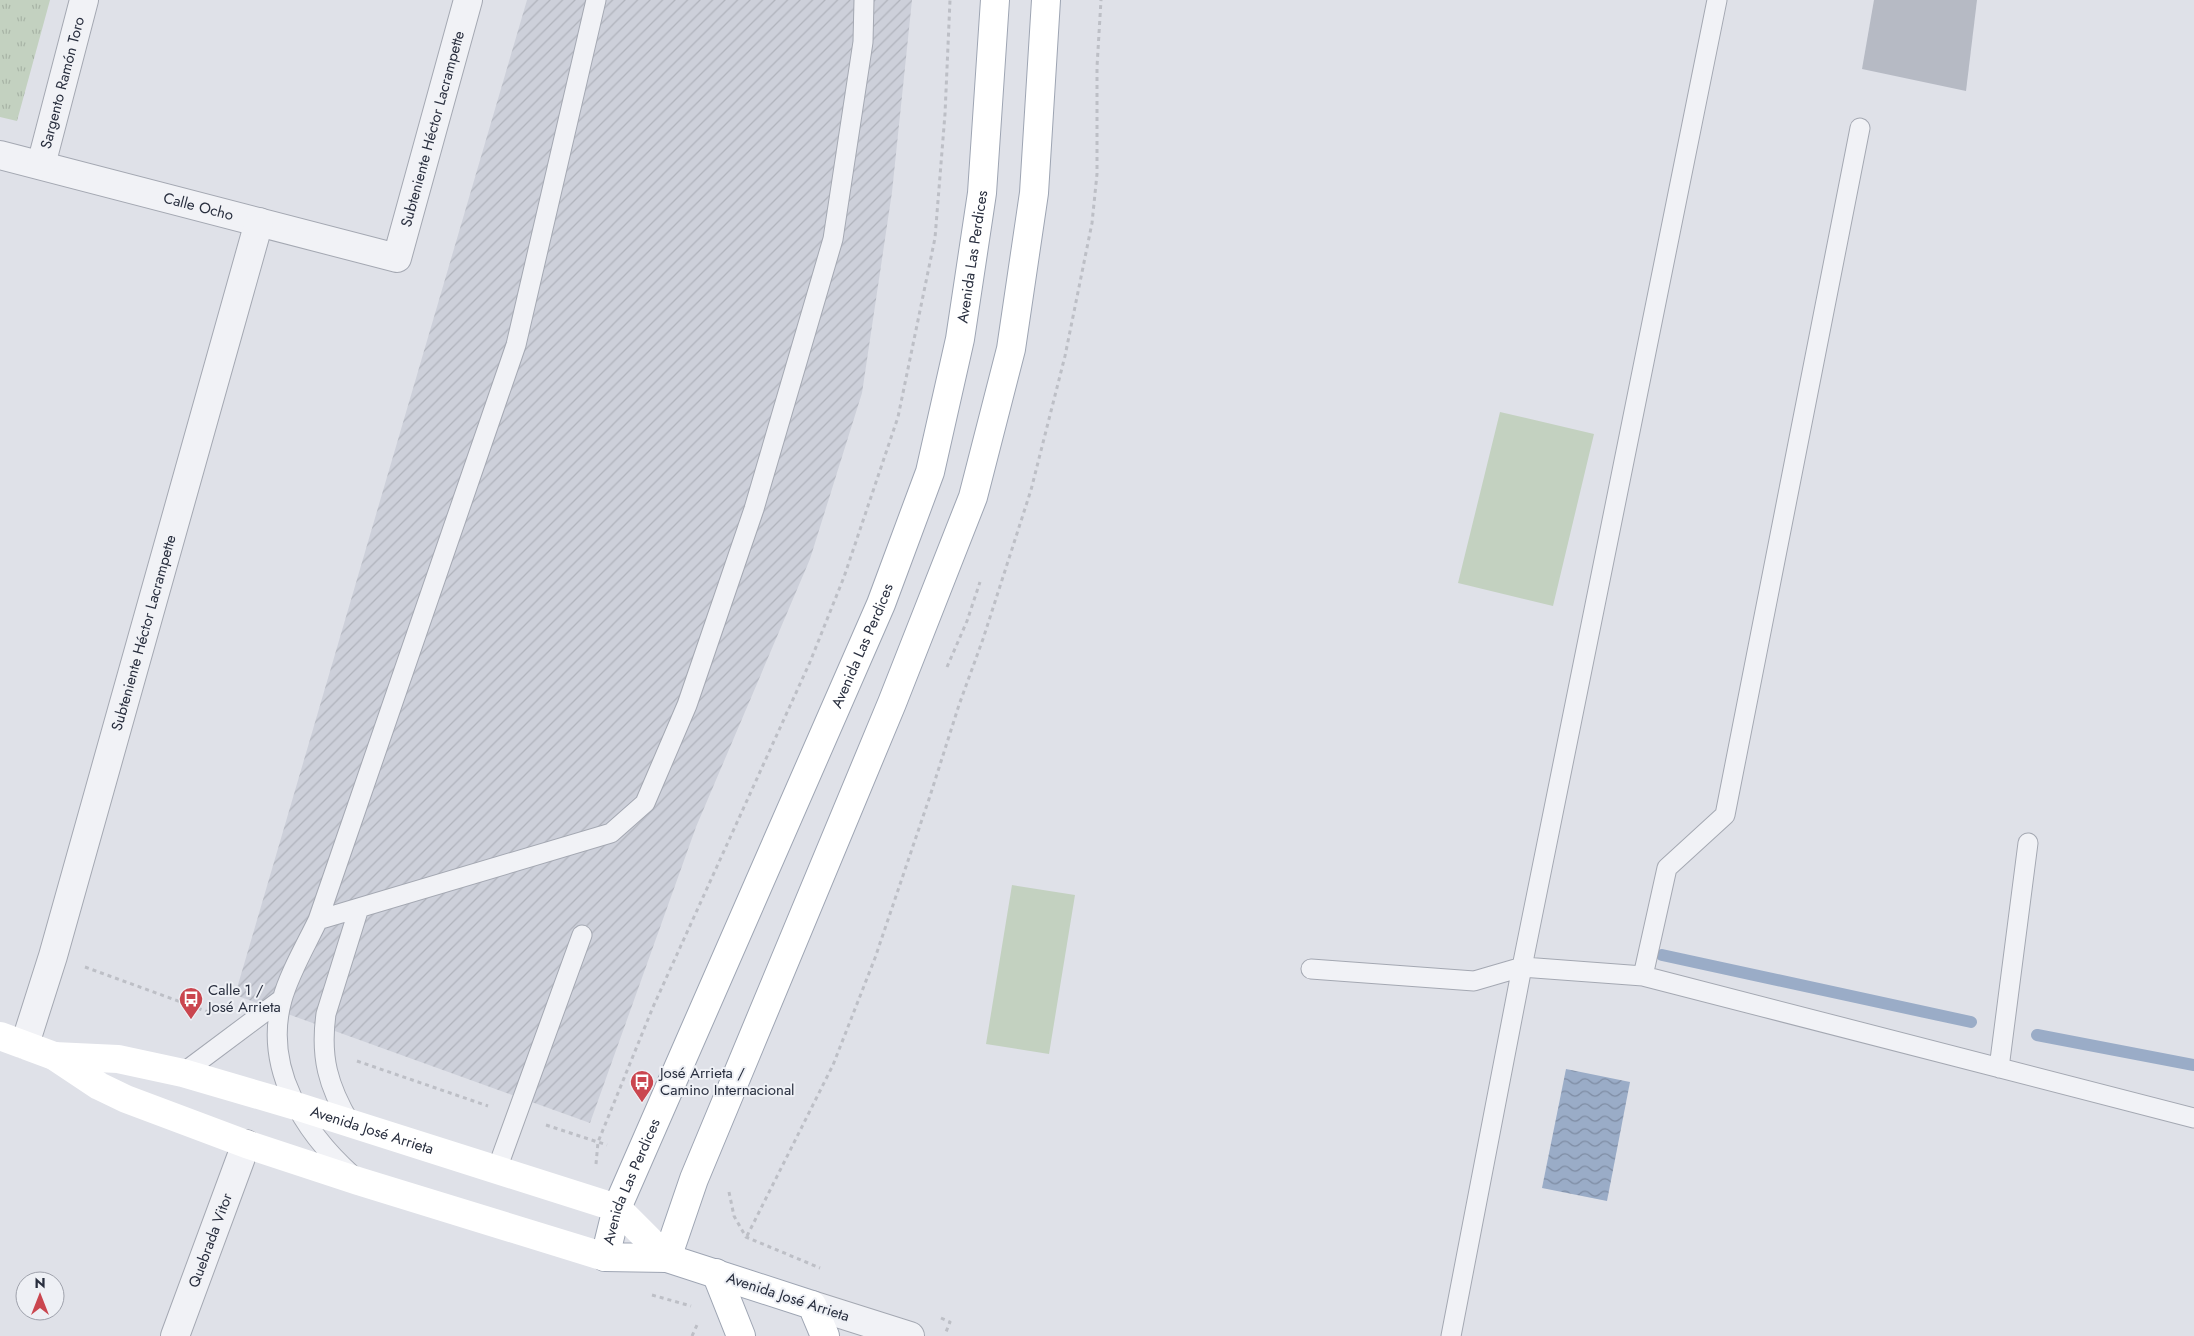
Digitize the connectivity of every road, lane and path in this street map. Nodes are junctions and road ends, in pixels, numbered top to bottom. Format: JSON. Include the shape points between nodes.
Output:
{"nodes":[{"id":1,"x":84,"y":0,"type":"edge"},
{"id":2,"x":468,"y":0,"type":"edge"},
{"id":3,"x":596,"y":0,"type":"edge"},
{"id":4,"x":864,"y":0,"type":"edge"},
{"id":5,"x":950,"y":0,"type":"edge"},
{"id":6,"x":995,"y":0,"type":"edge"},
{"id":7,"x":1046,"y":0,"type":"edge"},
{"id":8,"x":1101,"y":0,"type":"edge"},
{"id":9,"x":1717,"y":0,"type":"edge"},
{"id":10,"x":1860,"y":128,"type":"dead end"},
{"id":11,"x":0,"y":155,"type":"edge"},
{"id":12,"x":41,"y":165,"type":"junction"},
{"id":13,"x":259,"y":222,"type":"junction"},
{"id":14,"x":397,"y":258,"type":"joint"},
{"id":15,"x":2028,"y":843,"type":"dead end"},
{"id":16,"x":359,"y":908,"type":"junction"},
{"id":17,"x":318,"y":920,"type":"junction"},
{"id":18,"x":582,"y":935,"type":"dead end"},
{"id":19,"x":1522,"y":967,"type":"junction"},
{"id":20,"x":1311,"y":969,"type":"dead end"},
{"id":21,"x":1643,"y":976,"type":"junction"},
{"id":22,"x":282,"y":999,"type":"junction"},
{"id":23,"x":12,"y":1040,"type":"edge"},
{"id":24,"x":54,"y":1056,"type":"junction"},
{"id":25,"x":1999,"y":1068,"type":"junction"},
{"id":26,"x":183,"y":1073,"type":"junction"},
{"id":27,"x":296,"y":1106,"type":"junction"},
{"id":28,"x":2194,"y":1118,"type":"edge"},
{"id":29,"x":350,"y":1122,"type":"junction"},
{"id":30,"x":246,"y":1144,"type":"junction"},
{"id":31,"x":496,"y":1170,"type":"junction"},
{"id":32,"x":358,"y":1181,"type":"junction"},
{"id":33,"x":729,"y":1192,"type":"dead end"},
{"id":34,"x":605,"y":1204,"type":"junction"},
{"id":35,"x":605,"y":1257,"type":"junction"},
{"id":36,"x":666,"y":1258,"type":"junction"},
{"id":37,"x":716,"y":1273,"type":"junction"},
{"id":38,"x":645,"y":1293,"type":"dead end"},
{"id":39,"x":812,"y":1305,"type":"junction"},
{"id":40,"x":693,"y":1307,"type":"dead end"},
{"id":41,"x":700,"y":1318,"type":"dead end"},
{"id":42,"x":175,"y":1336,"type":"edge"},
{"id":43,"x":692,"y":1336,"type":"edge"},
{"id":44,"x":741,"y":1336,"type":"edge"},
{"id":45,"x":825,"y":1336,"type":"edge"},
{"id":46,"x":910,"y":1336,"type":"edge"},
{"id":47,"x":1451,"y":1336,"type":"edge"}],
"edges":[{"from":1,"to":12,"type":"street","name":"Sargento Ramón Toro"},
{"from":2,"to":14,"type":"street","name":"Subteniente Héctor Lacrampette"},
{"from":3,"to":17,"type":"lane","via":[[516,345]]},
{"from":4,"to":16,"type":"lane","via":[[863,42],[833,239],[754,509],[687,705],[645,803],[611,832]]},
{"from":5,"to":34,"type":"path","via":[[935,238],[898,417],[844,577],[810,662],[653,1007],[598,1142]]},
{"from":6,"to":34,"type":"main road","name":"Avenida Las Perdices","via":[[982,193],[960,339],[930,472],[881,604]]},
{"from":7,"to":36,"type":"main road","via":[[1034,193],[1013,339],[973,497],[892,702],[694,1179]]},
{"from":8,"to":33,"type":"path","via":[[1097,174],[1092,223],[1065,356],[1031,490],[875,958],[833,1065],[746,1237],[734,1216]]},
{"from":9,"to":19,"type":"lane"},
{"from":10,"to":21,"type":"lane","via":[[1725,815],[1667,868]]},
{"from":11,"to":12,"type":"street","name":"Calle Ocho"},
{"from":12,"to":13,"type":"street","name":"Calle Ocho"},
{"from":13,"to":14,"type":"street","name":"Calle Ocho"},
{"from":13,"to":23,"type":"street","name":"Subteniente Héctor Lacrampette","via":[[53,956]]},
{"from":15,"to":25,"type":"lane"},
{"from":16,"to":17,"type":"lane"},
{"from":16,"to":29,"type":"lane","via":[[326,1014],[324,1032],[328,1076]]},
{"from":17,"to":22,"type":"lane"},
{"from":18,"to":31,"type":"lane"},
{"from":19,"to":20,"type":"lane","via":[[1474,981]]},
{"from":19,"to":21,"type":"lane"},
{"from":19,"to":47,"type":"lane"},
{"from":21,"to":25,"type":"lane"},
{"from":22,"to":26,"type":"lane"},
{"from":22,"to":27,"type":"lane","via":[[277,1036],[280,1060]]},
{"from":23,"to":24,"type":"main road","name":"Avenida José Arrieta"},
{"from":24,"to":26,"type":"main road","name":"Avenida José Arrieta","via":[[118,1059]]},
{"from":24,"to":30,"type":"main road","name":"Avenida José Arrieta","via":[[126,1099]]},
{"from":25,"to":28,"type":"lane"},
{"from":26,"to":27,"type":"main road","name":"Avenida José Arrieta"},
{"from":27,"to":29,"type":"main road","name":"Avenida José Arrieta"},
{"from":27,"to":32,"type":"lane","via":[[334,1159]]},
{"from":29,"to":31,"type":"main road","name":"Avenida José Arrieta"},
{"from":30,"to":32,"type":"main road","name":"Avenida José Arrieta"},
{"from":30,"to":42,"type":"street","name":"Quebrada Vitor"},
{"from":31,"to":34,"type":"main road","name":"Avenida José Arrieta"},
{"from":32,"to":35,"type":"main road","name":"Avenida José Arrieta"},
{"from":34,"to":35,"type":"main road","name":"Avenida Las Perdices"},
{"from":34,"to":36,"type":"main road","name":"Avenida José Arrieta"},
{"from":35,"to":36,"type":"main road","name":"Avenida José Arrieta"},
{"from":36,"to":37,"type":"main road","name":"Avenida José Arrieta"},
{"from":37,"to":39,"type":"main road","name":"Avenida José Arrieta"},
{"from":37,"to":44,"type":"main road"},
{"from":38,"to":40,"type":"path"},
{"from":39,"to":45,"type":"main road"},
{"from":39,"to":46,"type":"street","name":"Avenida José Arrieta"},
{"from":41,"to":43,"type":"path"}]}
